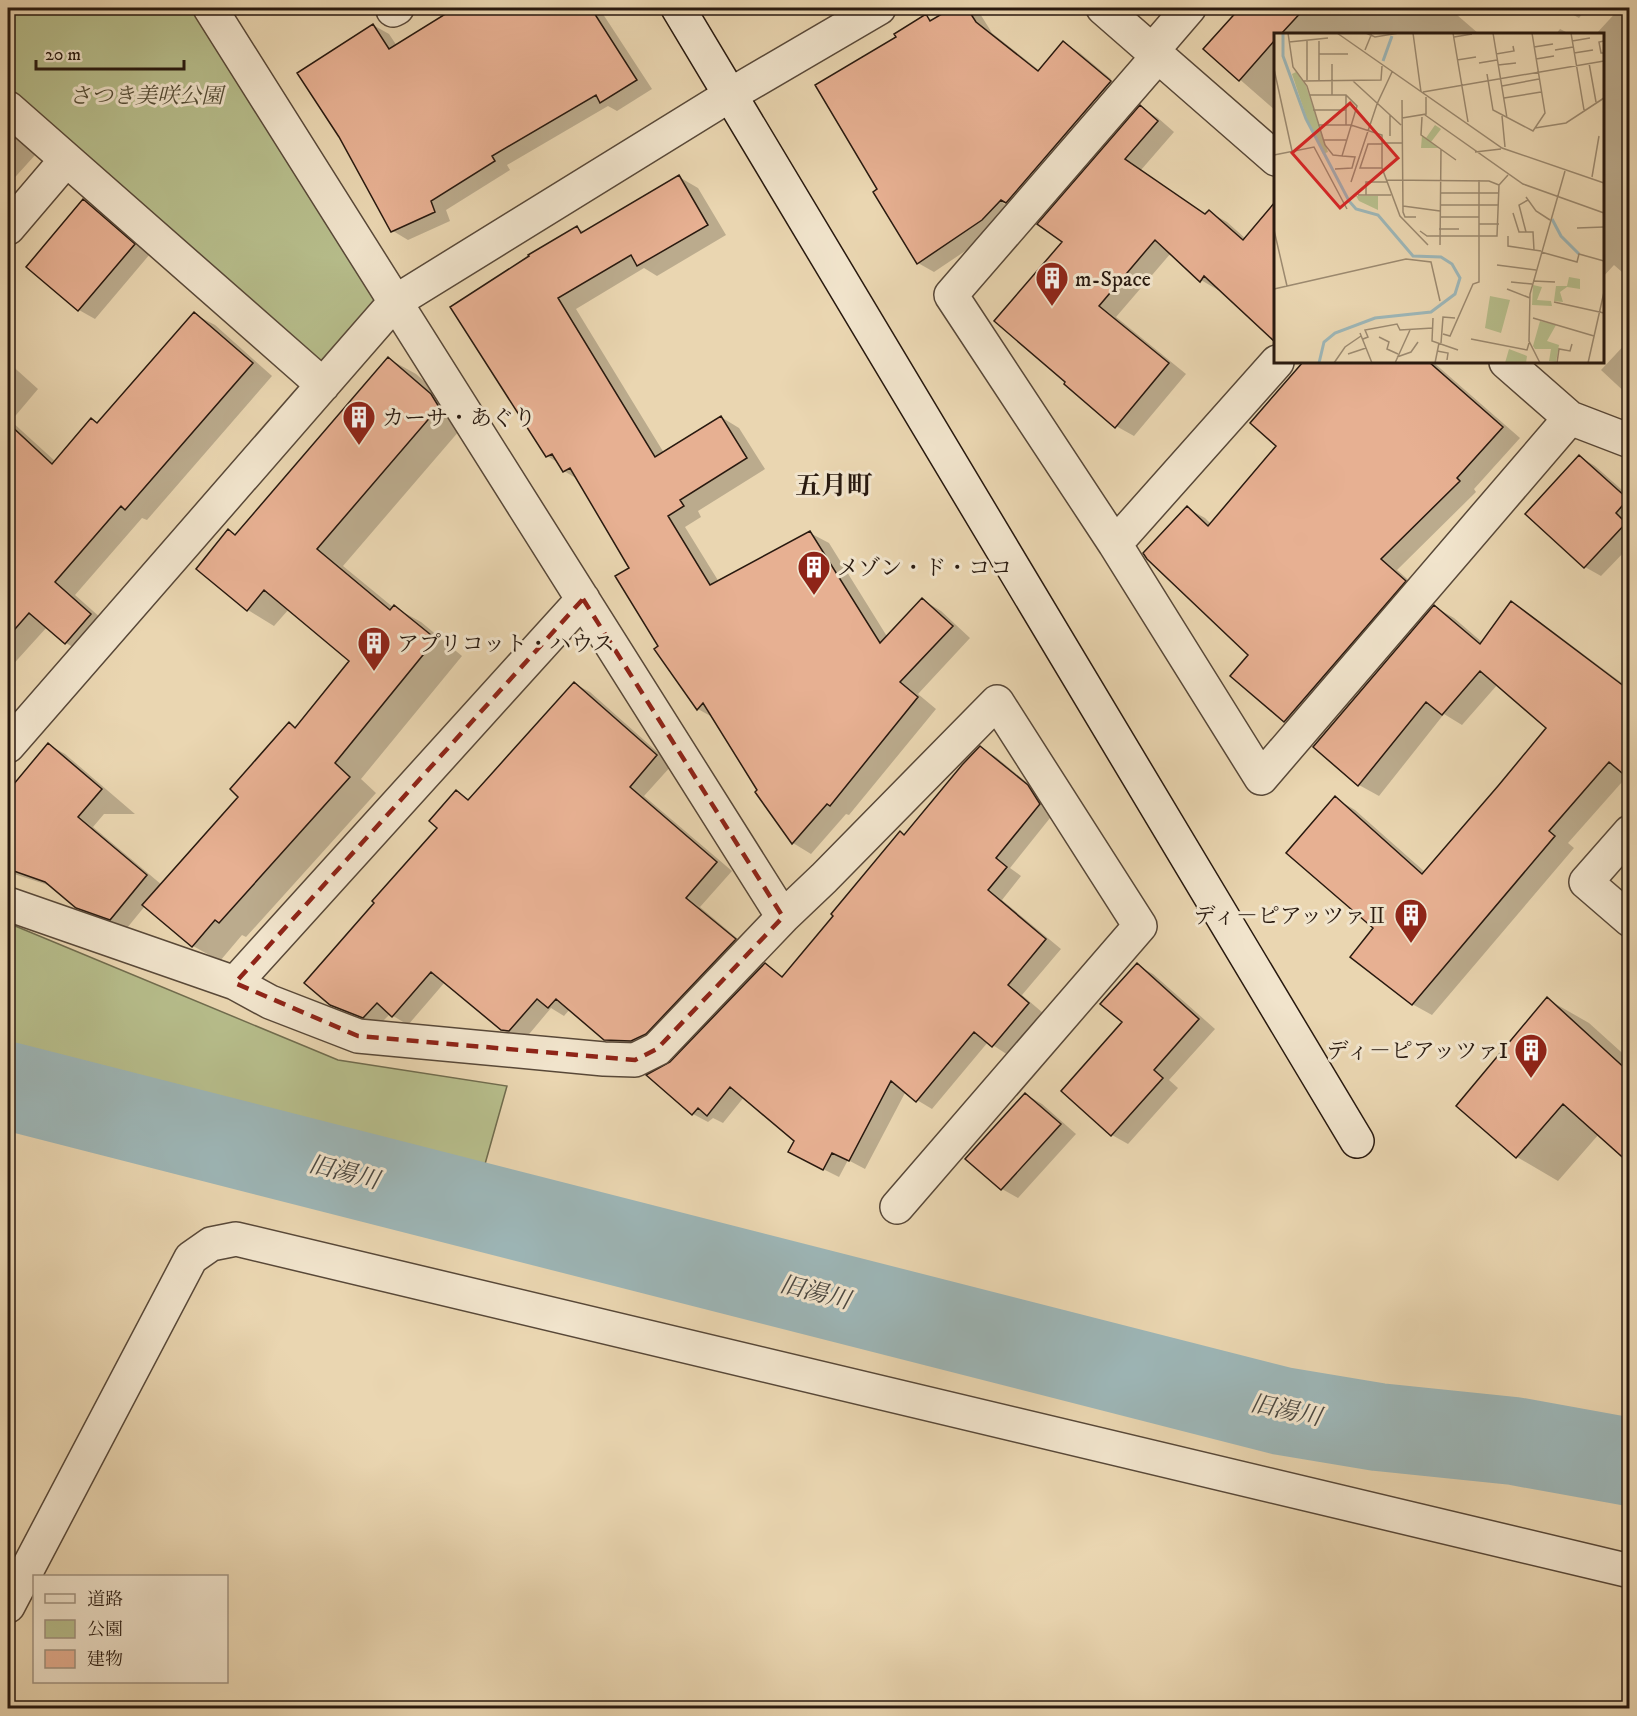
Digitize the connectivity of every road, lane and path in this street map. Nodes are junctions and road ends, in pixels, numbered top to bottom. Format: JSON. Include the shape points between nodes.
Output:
{"nodes":[{"id":1,"x":210,"y":8,"type":"edge"},
{"id":2,"x":678,"y":8,"type":"edge"},
{"id":3,"x":879,"y":8,"type":"edge"},
{"id":4,"x":1103,"y":8,"type":"edge"},
{"id":5,"x":1189,"y":8,"type":"edge"},
{"id":6,"x":1155,"y":53,"type":"junction"},
{"id":7,"x":730,"y":95,"type":"junction"},
{"id":8,"x":8,"y":108,"type":"edge"},
{"id":9,"x":1274,"y":158,"type":"edge"},
{"id":10,"x":66,"y":160,"type":"junction"},
{"id":11,"x":8,"y":228,"type":"edge"},
{"id":12,"x":395,"y":302,"type":"junction"},
{"id":13,"x":1276,"y":363,"type":"edge"},
{"id":14,"x":1507,"y":363,"type":"edge"},
{"id":15,"x":323,"y":385,"type":"junction"},
{"id":16,"x":1570,"y":418,"type":"junction"},
{"id":17,"x":1629,"y":441,"type":"edge"},
{"id":18,"x":1115,"y":544,"type":"junction"},
{"id":19,"x":583,"y":599,"type":"junction"},
{"id":20,"x":8,"y":746,"type":"edge"},
{"id":21,"x":1629,"y":832,"type":"edge"},
{"id":22,"x":8,"y":904,"type":"edge"},
{"id":23,"x":783,"y":917,"type":"junction"},
{"id":24,"x":1629,"y":920,"type":"edge"},
{"id":25,"x":235,"y":983,"type":"junction"},
{"id":26,"x":1358,"y":1141,"type":"dead end"},
{"id":27,"x":897,"y":1207,"type":"dead end"},
{"id":28,"x":1629,"y":1571,"type":"edge"},
{"id":29,"x":8,"y":1605,"type":"edge"}],
"edges":[{"from":1,"to":12,"type":"street"},
{"from":2,"to":7,"type":"street"},
{"from":3,"to":7,"type":"street"},
{"from":4,"to":6,"type":"street"},
{"from":5,"to":6,"type":"street"},
{"from":6,"to":9,"type":"street"},
{"from":6,"to":18,"type":"street","via":[[951,296]]},
{"from":7,"to":12,"type":"street"},
{"from":7,"to":26,"type":"street"},
{"from":8,"to":10,"type":"street"},
{"from":10,"to":11,"type":"street"},
{"from":10,"to":15,"type":"street"},
{"from":12,"to":15,"type":"street"},
{"from":12,"to":19,"type":"street"},
{"from":13,"to":18,"type":"street"},
{"from":14,"to":16,"type":"street"},
{"from":15,"to":20,"type":"street"},
{"from":16,"to":17,"type":"street"},
{"from":16,"to":18,"type":"street","via":[[1261,778]]},
{"from":19,"to":23,"type":"street"},
{"from":19,"to":25,"type":"street"},
{"from":21,"to":24,"type":"street","via":[[1586,882]]},
{"from":22,"to":25,"type":"street"},
{"from":23,"to":25,"type":"street","via":[[657,1049],[635,1060],[358,1036],[270,1002]]},
{"from":23,"to":27,"type":"street","via":[[997,702],[1140,926]]},
{"from":28,"to":29,"type":"street","via":[[236,1239],[211,1244],[191,1258]]}]}
